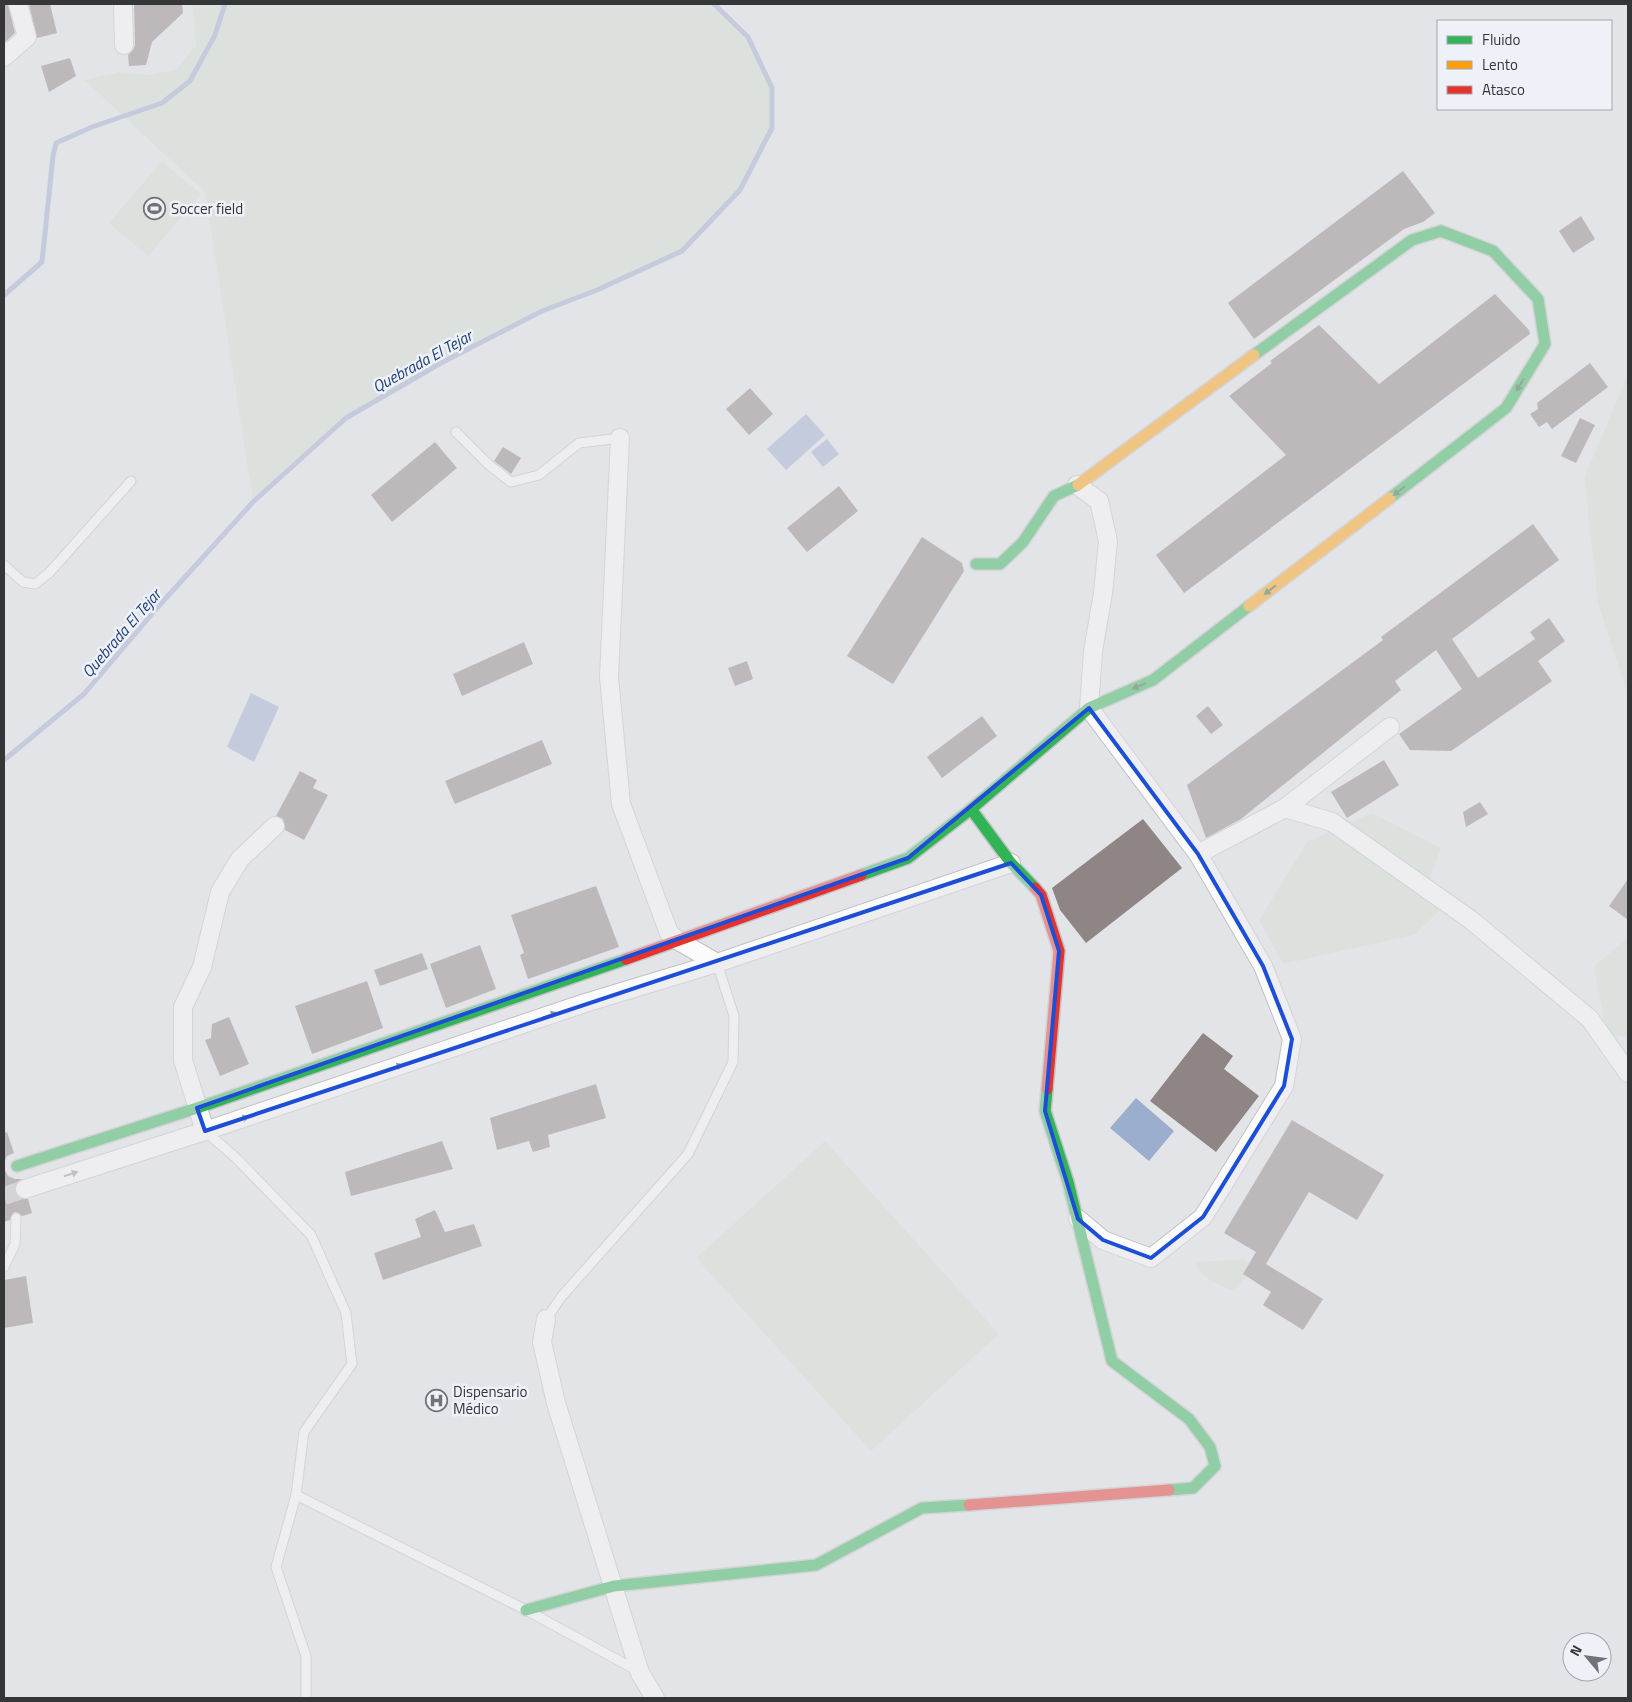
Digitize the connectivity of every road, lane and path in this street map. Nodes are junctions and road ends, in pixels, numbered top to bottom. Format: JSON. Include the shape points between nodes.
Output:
{"nodes":[{"id":1,"x":18,"y":4,"type":"edge"},
{"id":2,"x":122,"y":4,"type":"edge"},
{"id":3,"x":124,"y":45,"type":"dead end"},
{"id":4,"x":4,"y":57,"type":"edge"},
{"id":5,"x":456,"y":432,"type":"dead end"},
{"id":6,"x":620,"y":438,"type":"joint"},
{"id":7,"x":131,"y":481,"type":"dead end"},
{"id":8,"x":1077,"y":485,"type":"junction"},
{"id":9,"x":976,"y":564,"type":"dead end"},
{"id":10,"x":4,"y":565,"type":"edge"},
{"id":11,"x":1089,"y":708,"type":"junction"},
{"id":12,"x":1390,"y":727,"type":"dead end"},
{"id":13,"x":1285,"y":808,"type":"junction"},
{"id":14,"x":971,"y":809,"type":"junction"},
{"id":15,"x":274,"y":826,"type":"dead end"},
{"id":16,"x":1198,"y":854,"type":"junction"},
{"id":17,"x":1011,"y":863,"type":"junction"},
{"id":18,"x":677,"y":940,"type":"junction"},
{"id":19,"x":717,"y":963,"type":"junction"},
{"id":20,"x":574,"y":978,"type":"junction"},
{"id":21,"x":584,"y":1003,"type":"junction"},
{"id":22,"x":1628,"y":1073,"type":"edge"},
{"id":23,"x":197,"y":1108,"type":"junction"},
{"id":24,"x":205,"y":1131,"type":"junction"},
{"id":25,"x":18,"y":1166,"type":"dead end"},
{"id":26,"x":25,"y":1189,"type":"tunnel mouth"},
{"id":27,"x":16,"y":1218,"type":"dead end"},
{"id":28,"x":1078,"y":1219,"type":"junction"},
{"id":29,"x":4,"y":1267,"type":"edge"},
{"id":30,"x":546,"y":1319,"type":"joint"},
{"id":31,"x":296,"y":1495,"type":"junction"},
{"id":32,"x":614,"y":1586,"type":"junction"},
{"id":33,"x":526,"y":1610,"type":"junction"},
{"id":34,"x":640,"y":1673,"type":"junction"},
{"id":35,"x":306,"y":1698,"type":"edge"},
{"id":36,"x":655,"y":1698,"type":"edge"}],
"edges":[{"from":1,"to":4,"type":"street","via":[[27,37]]},
{"from":2,"to":3,"type":"street"},
{"from":5,"to":6,"type":"lane","via":[[511,482],[538,475],[578,443]]},
{"from":6,"to":18,"type":"street","via":[[608,677],[621,804],[669,933]]},
{"from":7,"to":10,"type":"lane","via":[[35,584],[23,582]]},
{"from":8,"to":9,"type":"street","via":[[1054,496],[1023,542],[1000,564]]},
{"from":8,"to":11,"type":"street","via":[[1099,501],[1108,541]]},
{"from":8,"to":11,"type":"street","one_way":true,"via":[[1412,240],[1441,232],[1493,251],[1538,300],[1545,344],[1506,408],[1153,680]]},
{"from":11,"to":14,"type":"street"},
{"from":11,"to":16,"type":"street"},
{"from":12,"to":13,"type":"street"},
{"from":13,"to":16,"type":"street"},
{"from":13,"to":22,"type":"street","via":[[1332,822],[1471,920],[1590,1019]]},
{"from":14,"to":17,"type":"street"},
{"from":14,"to":18,"type":"street","via":[[908,858]]},
{"from":15,"to":23,"type":"street","via":[[240,859],[220,892],[202,967],[183,1007],[183,1060]]},
{"from":16,"to":28,"type":"street","via":[[1263,966],[1292,1039],[1284,1086],[1203,1218],[1151,1258],[1104,1240]]},
{"from":17,"to":19,"type":"street"},
{"from":17,"to":28,"type":"street","via":[[1042,895],[1059,951],[1045,1111]]},
{"from":18,"to":19,"type":"street"},
{"from":18,"to":20,"type":"street"},
{"from":19,"to":21,"type":"street"},
{"from":19,"to":30,"type":"lane","via":[[734,1016],[733,1062],[688,1154],[562,1296]]},
{"from":20,"to":21,"type":"street"},
{"from":20,"to":23,"type":"street"},
{"from":24,"to":21,"type":"street","one_way":true},
{"from":23,"to":24,"type":"street"},
{"from":23,"to":25,"type":"street"},
{"from":26,"to":24,"type":"street","one_way":true},
{"from":24,"to":31,"type":"lane","via":[[312,1235],[346,1313],[352,1364],[304,1432]]},
{"from":27,"to":29,"type":"lane","via":[[15,1244]]},
{"from":28,"to":32,"type":"street","via":[[1112,1361],[1189,1419],[1210,1447],[1215,1466],[1193,1488],[922,1508],[816,1565]]},
{"from":30,"to":32,"type":"street","via":[[542,1342],[556,1403]]},
{"from":31,"to":33,"type":"lane"},
{"from":31,"to":35,"type":"lane","via":[[276,1567],[306,1656]]},
{"from":32,"to":33,"type":"street"},
{"from":32,"to":34,"type":"street"},
{"from":33,"to":34,"type":"lane"},
{"from":34,"to":36,"type":"street"}]}
